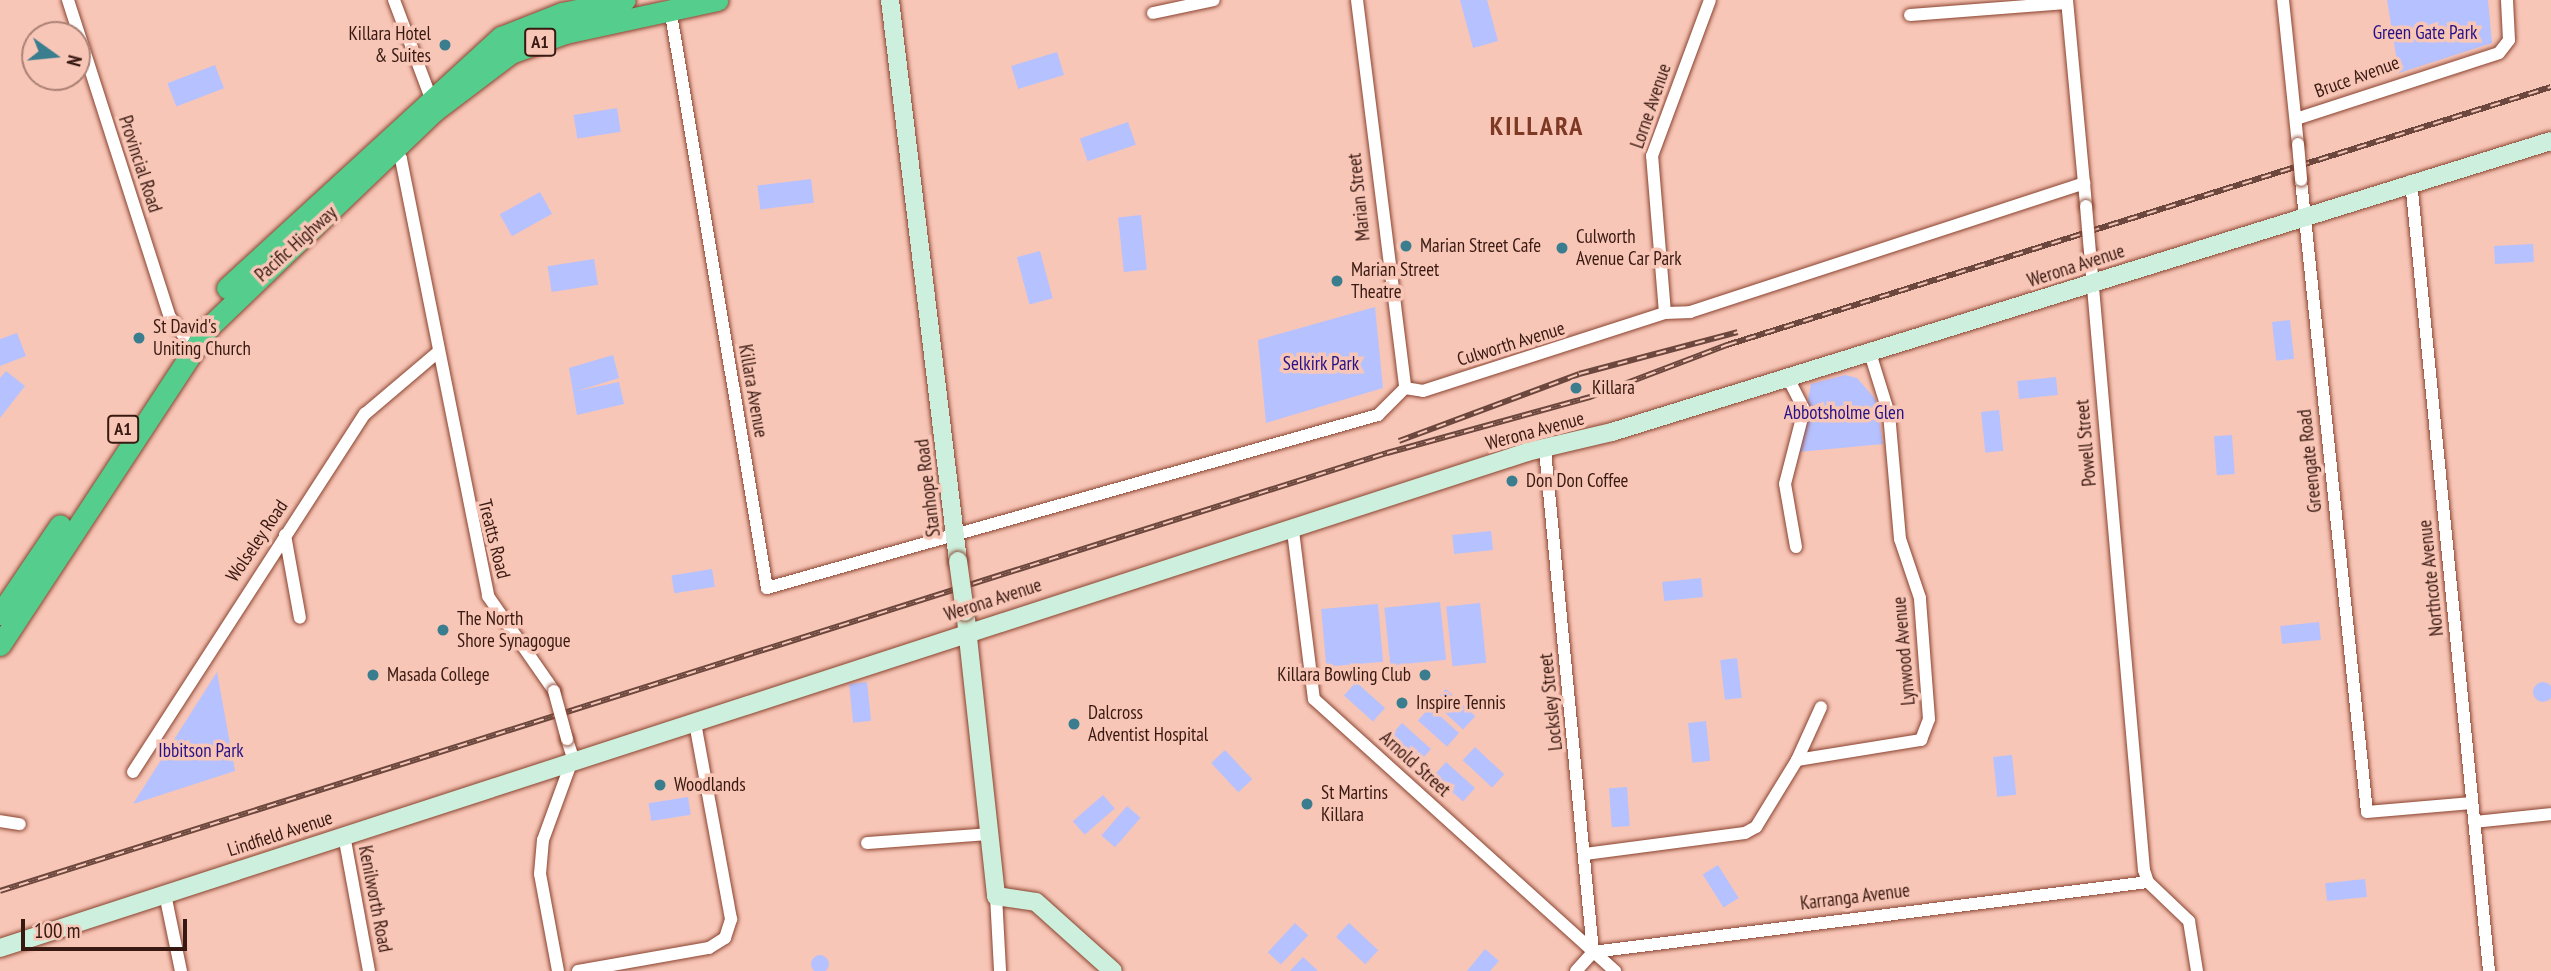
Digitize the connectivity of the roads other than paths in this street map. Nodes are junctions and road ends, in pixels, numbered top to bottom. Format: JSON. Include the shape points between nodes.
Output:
{"nodes":[{"id":1,"x":68,"y":0,"type":"edge"},
{"id":2,"x":394,"y":0,"type":"edge"},
{"id":3,"x":625,"y":0,"type":"edge"},
{"id":4,"x":717,"y":0,"type":"edge"},
{"id":5,"x":890,"y":0,"type":"edge"},
{"id":6,"x":1213,"y":0,"type":"edge"},
{"id":7,"x":1357,"y":0,"type":"edge"},
{"id":8,"x":1710,"y":0,"type":"edge"},
{"id":9,"x":2283,"y":0,"type":"edge"},
{"id":10,"x":2507,"y":0,"type":"edge"},
{"id":11,"x":2067,"y":1,"type":"edge"},
{"id":12,"x":670,"y":8,"type":"junction"},
{"id":13,"x":1153,"y":13,"type":"dead end"},
{"id":14,"x":1910,"y":15,"type":"dead end"},
{"id":15,"x":430,"y":96,"type":"junction"},
{"id":16,"x":2296,"y":119,"type":"junction"},
{"id":17,"x":2551,"y":141,"type":"edge"},
{"id":18,"x":392,"y":145,"type":"junction"},
{"id":19,"x":2411,"y":181,"type":"junction"},
{"id":20,"x":2084,"y":183,"type":"junction"},
{"id":21,"x":2304,"y":216,"type":"junction"},
{"id":22,"x":2092,"y":283,"type":"junction"},
{"id":23,"x":1665,"y":313,"type":"junction"},
{"id":24,"x":184,"y":337,"type":"junction"},
{"id":25,"x":438,"y":352,"type":"junction"},
{"id":26,"x":1870,"y":353,"type":"junction"},
{"id":27,"x":1787,"y":376,"type":"junction"},
{"id":28,"x":1405,"y":388,"type":"junction"},
{"id":29,"x":1545,"y":450,"type":"junction"},
{"id":30,"x":1293,"y":531,"type":"junction"},
{"id":31,"x":285,"y":535,"type":"junction"},
{"id":32,"x":955,"y":537,"type":"junction"},
{"id":33,"x":1796,"y":547,"type":"dead end"},
{"id":34,"x":300,"y":618,"type":"dead end"},
{"id":35,"x":3,"y":627,"type":"edge"},
{"id":36,"x":967,"y":630,"type":"junction"},
{"id":37,"x":1821,"y":707,"type":"dead end"},
{"id":38,"x":695,"y":723,"type":"junction"},
{"id":39,"x":573,"y":758,"type":"junction"},
{"id":40,"x":1797,"y":760,"type":"junction"},
{"id":41,"x":133,"y":772,"type":"dead end"},
{"id":42,"x":2472,"y":803,"type":"junction"},
{"id":43,"x":2551,"y":814,"type":"edge"},
{"id":44,"x":0,"y":821,"type":"edge"},
{"id":45,"x":2474,"y":822,"type":"junction"},
{"id":46,"x":20,"y":824,"type":"dead end"},
{"id":47,"x":989,"y":834,"type":"junction"},
{"id":48,"x":344,"y":835,"type":"junction"},
{"id":49,"x":867,"y":843,"type":"dead end"},
{"id":50,"x":1585,"y":853,"type":"junction"},
{"id":51,"x":2148,"y":882,"type":"junction"},
{"id":52,"x":166,"y":894,"type":"junction"},
{"id":53,"x":996,"y":895,"type":"junction"},
{"id":54,"x":0,"y":948,"type":"edge"},
{"id":55,"x":1593,"y":952,"type":"junction"},
{"id":56,"x":181,"y":971,"type":"edge"},
{"id":57,"x":369,"y":971,"type":"edge"},
{"id":58,"x":558,"y":971,"type":"edge"},
{"id":59,"x":578,"y":971,"type":"edge"},
{"id":60,"x":1000,"y":971,"type":"edge"},
{"id":61,"x":1113,"y":971,"type":"edge"},
{"id":62,"x":1576,"y":971,"type":"edge"},
{"id":63,"x":1615,"y":971,"type":"edge"},
{"id":64,"x":2197,"y":971,"type":"edge"},
{"id":65,"x":2489,"y":971,"type":"edge"}],
"edges":[{"from":1,"to":24,"type":"street","name":"Provincial Road","via":[[170,317]]},
{"from":2,"to":15,"type":"street"},
{"from":3,"to":15,"type":"highway","name":"Pacific Highway","number":"A1","via":[[562,13],[501,37]]},
{"from":4,"to":12,"type":"highway","name":"Pacific Highway","number":"A1"},
{"from":5,"to":32,"type":"street","name":"Stanhope Road"},
{"from":6,"to":13,"type":"street"},
{"from":7,"to":28,"type":"street","name":"Marian Street"},
{"from":8,"to":23,"type":"street","name":"Lorne Avenue","via":[[1651,163]]},
{"from":9,"to":16,"type":"street","name":"Greengate Road"},
{"from":10,"to":16,"type":"street","name":"Bruce Avenue","via":[[2509,40],[2499,53]]},
{"from":11,"to":14,"type":"street"},
{"from":11,"to":20,"type":"street","name":"Powell Street"},
{"from":12,"to":18,"type":"highway","name":"Pacific Highway","number":"A1","via":[[511,53]]},
{"from":12,"to":32,"type":"street","name":"Killara Avenue","via":[[767,588]]},
{"from":15,"to":18,"type":"highway","name":"Pacific Highway","number":"A1"},
{"from":16,"to":21,"type":"street","name":"Greengate Road","bridge":true},
{"from":17,"to":19,"type":"street","name":"Werona Avenue"},
{"from":18,"to":24,"type":"highway","name":"Pacific Highway","number":"A1","via":[[287,228]]},
{"from":18,"to":25,"type":"street","name":"Treatts Road"},
{"from":18,"to":35,"type":"highway","name":"Pacific Highway","number":"A1","via":[[209,327]]},
{"from":19,"to":21,"type":"street","name":"Werona Avenue"},
{"from":19,"to":42,"type":"street","name":"Northcote Avenue"},
{"from":20,"to":22,"type":"street","name":"Powell Street","bridge":true},
{"from":20,"to":23,"type":"street","name":"Culworth Avenue","via":[[1690,312]]},
{"from":21,"to":22,"type":"street","name":"Werona Avenue"},
{"from":21,"to":42,"type":"street","name":"Greengate Road","via":[[2367,812]]},
{"from":22,"to":26,"type":"street","name":"Werona Avenue"},
{"from":22,"to":51,"type":"street","name":"Powell Street"},
{"from":23,"to":28,"type":"street","name":"Culworth Avenue","via":[[1423,391]]},
{"from":24,"to":35,"type":"highway","name":"Pacific Highway","number":"A1"},
{"from":25,"to":31,"type":"street","name":"Wolseley Road","via":[[365,414]]},
{"from":25,"to":39,"type":"street","name":"Treatts Road","bridge":true,"via":[[488,596],[554,691]]},
{"from":26,"to":27,"type":"street","name":"Werona Avenue"},
{"from":26,"to":40,"type":"street","name":"Lynwood Avenue","via":[[1889,414],[1900,539],[1920,598],[1929,719],[1913,744]]},
{"from":27,"to":29,"type":"street","name":"Werona Avenue"},
{"from":27,"to":33,"type":"street","via":[[1804,410],[1785,484]]},
{"from":28,"to":32,"type":"street","via":[[1378,415]]},
{"from":29,"to":30,"type":"street","name":"Werona Avenue"},
{"from":29,"to":50,"type":"street","name":"Locksley Street"},
{"from":30,"to":36,"type":"street","name":"Werona Avenue"},
{"from":30,"to":55,"type":"street","name":"Arnold Street","via":[[1314,699]]},
{"from":31,"to":34,"type":"street"},
{"from":31,"to":41,"type":"street","name":"Wolseley Road"},
{"from":32,"to":36,"type":"street","name":"Stanhope Road","bridge":true},
{"from":36,"to":38,"type":"street","name":"Werona Avenue"},
{"from":36,"to":47,"type":"street","name":"Stanhope Road"},
{"from":37,"to":40,"type":"street"},
{"from":38,"to":39,"type":"street","name":"Werona Avenue"},
{"from":38,"to":59,"type":"street","via":[[731,919],[725,938],[709,948]]},
{"from":39,"to":48,"type":"street","name":"Lindfield Avenue"},
{"from":39,"to":58,"type":"street","via":[[543,840],[540,874]]},
{"from":40,"to":50,"type":"street","via":[[1756,827],[1745,833]]},
{"from":42,"to":45,"type":"street","name":"Northcote Avenue"},
{"from":43,"to":45,"type":"street"},
{"from":44,"to":46,"type":"street"},
{"from":45,"to":65,"type":"street","name":"Northcote Avenue"},
{"from":47,"to":49,"type":"street"},
{"from":47,"to":53,"type":"street","name":"Stanhope Road"},
{"from":48,"to":52,"type":"street","name":"Lindfield Avenue"},
{"from":48,"to":57,"type":"street","name":"Kenilworth Road"},
{"from":50,"to":55,"type":"street","name":"Locksley Street"},
{"from":51,"to":55,"type":"street","name":"Karranga Avenue"},
{"from":51,"to":64,"type":"street","via":[[2189,921]]},
{"from":52,"to":54,"type":"street","name":"Lindfield Avenue"},
{"from":52,"to":56,"type":"street"},
{"from":53,"to":60,"type":"street","name":"Stanhope Road"},
{"from":53,"to":61,"type":"street","via":[[1035,902]]},
{"from":55,"to":62,"type":"street"},
{"from":55,"to":63,"type":"street","name":"Arnold Street"}]}
